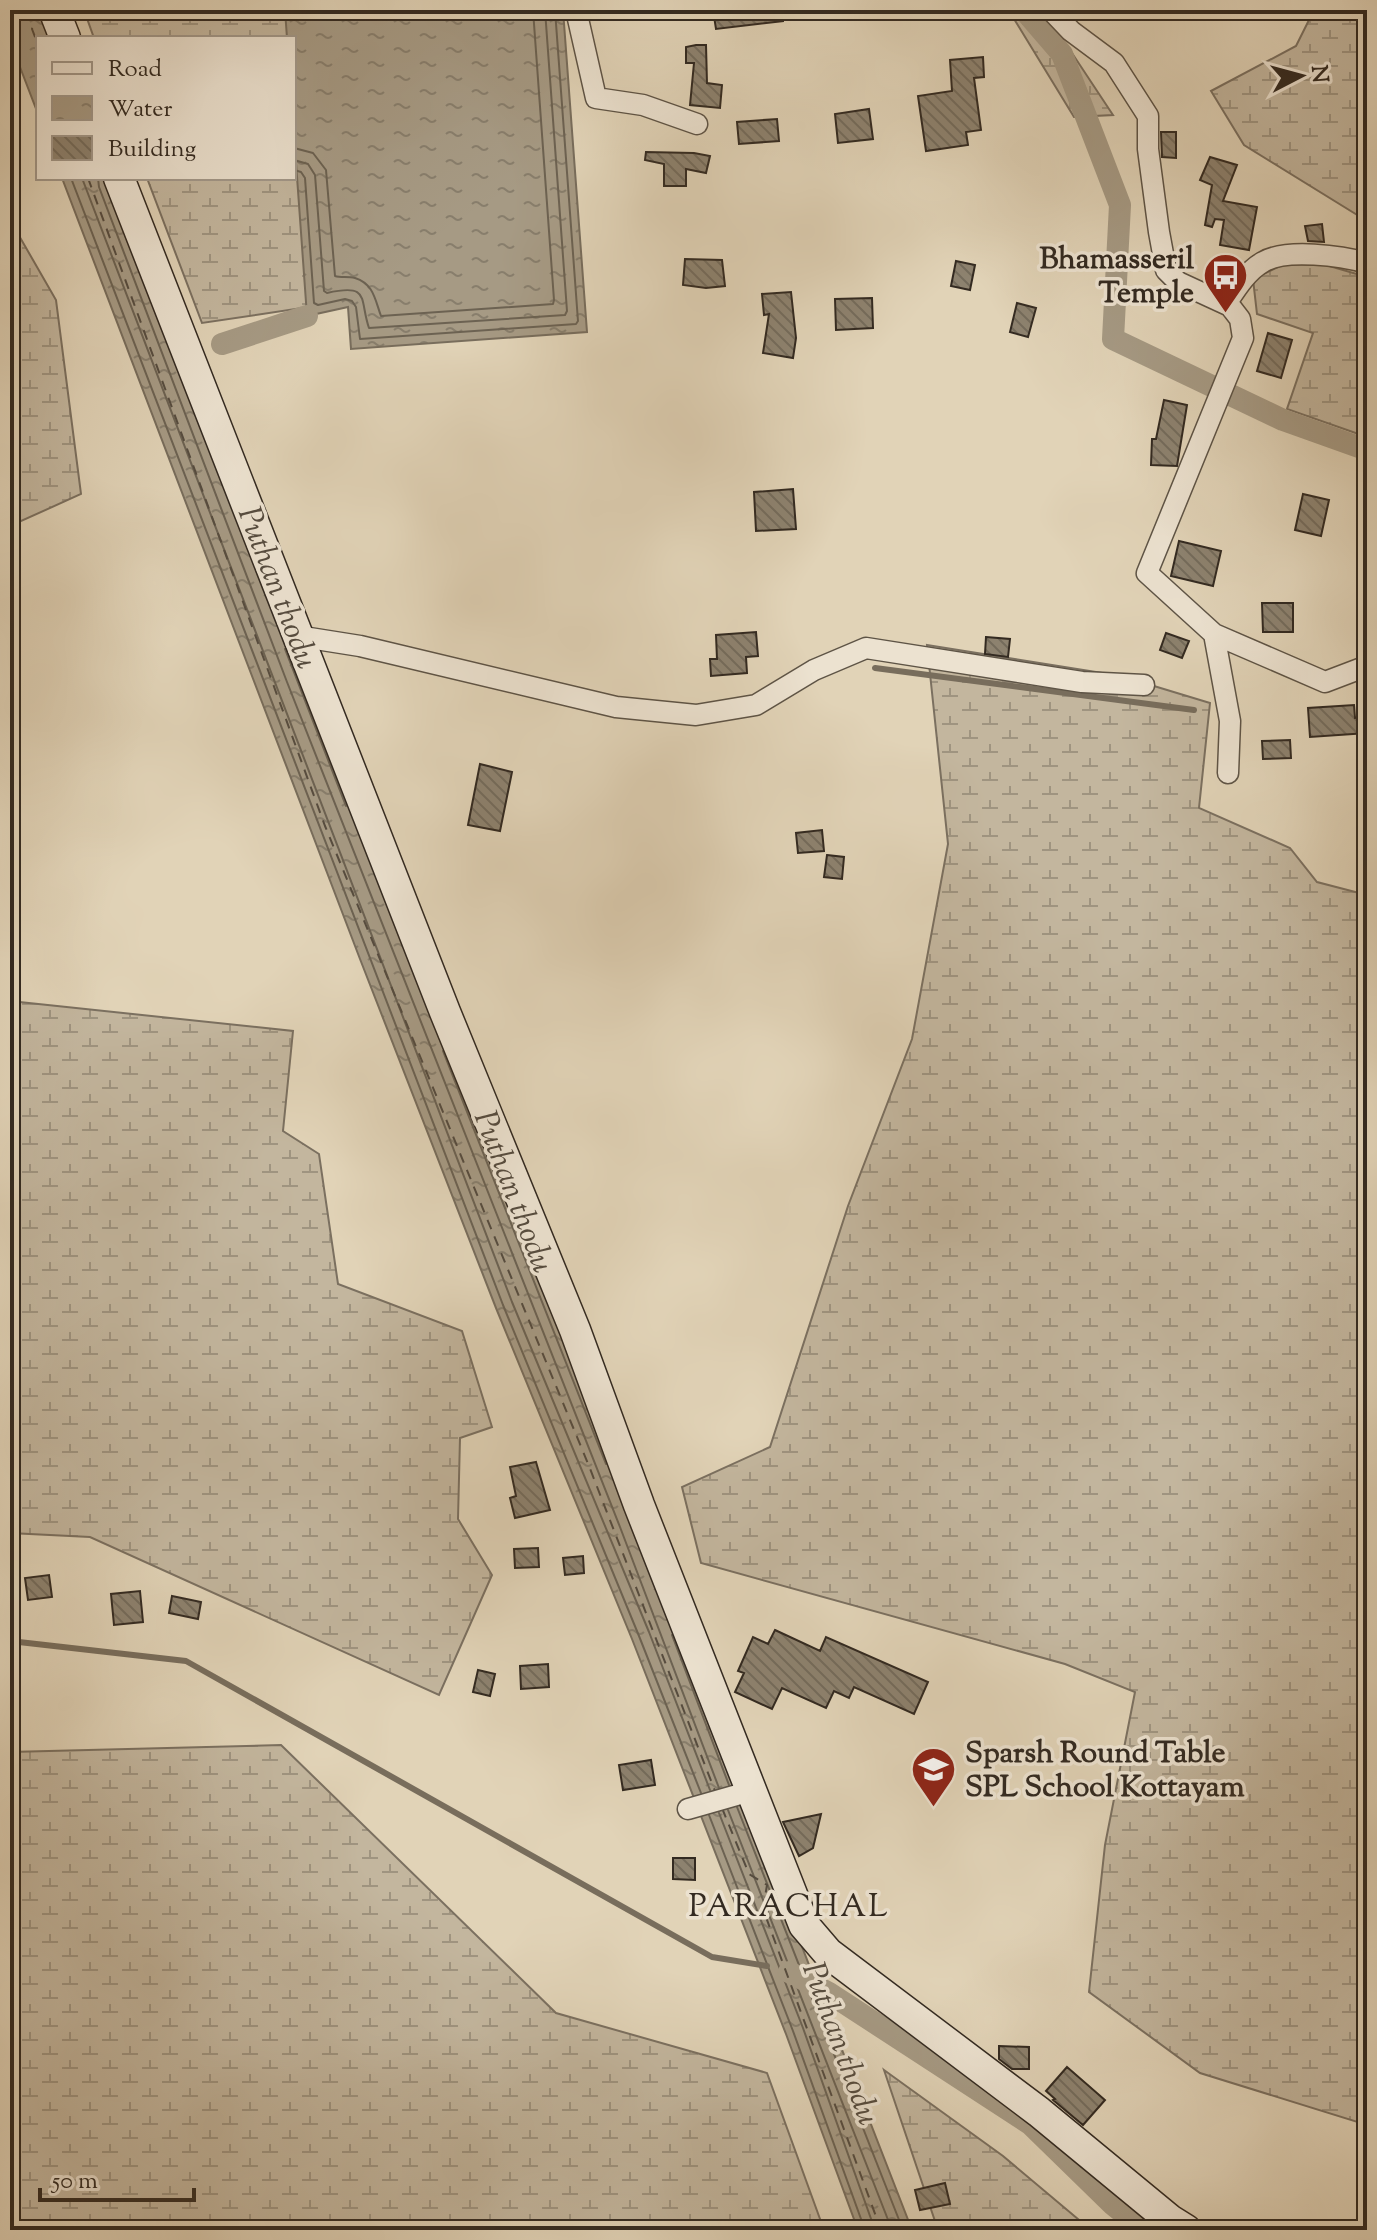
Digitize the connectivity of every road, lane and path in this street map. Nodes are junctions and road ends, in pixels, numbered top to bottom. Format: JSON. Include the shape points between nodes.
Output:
{"nodes":[{"id":1,"x":54,"y":10,"type":"edge"},
{"id":2,"x":576,"y":10,"type":"edge"},
{"id":3,"x":1051,"y":10,"type":"edge"},
{"id":4,"x":64,"y":36,"type":"edge"},
{"id":5,"x":697,"y":124,"type":"dead end"},
{"id":6,"x":120,"y":180,"type":"edge"},
{"id":7,"x":1367,"y":263,"type":"edge"},
{"id":8,"x":1226,"y":304,"type":"junction"},
{"id":9,"x":1214,"y":634,"type":"junction"},
{"id":10,"x":297,"y":636,"type":"junction"},
{"id":11,"x":1367,"y":666,"type":"edge"},
{"id":12,"x":1144,"y":685,"type":"dead end"},
{"id":13,"x":1228,"y":773,"type":"dead end"},
{"id":14,"x":751,"y":1791,"type":"junction"},
{"id":15,"x":688,"y":1809,"type":"dead end"},
{"id":16,"x":1186,"y":2230,"type":"edge"}],
"edges":[{"from":1,"to":4,"type":"street"},
{"from":2,"to":5,"type":"street","via":[[596,98],[643,105]]},
{"from":3,"to":8,"type":"street","via":[[1114,63],[1148,116],[1166,270],[1178,282]]},
{"from":6,"to":10,"type":"street"},
{"from":7,"to":8,"type":"street","via":[[1295,255],[1265,260]]},
{"from":8,"to":9,"type":"street","via":[[1240,319],[1243,338],[1147,573]]},
{"from":9,"to":11,"type":"street","via":[[1325,682]]},
{"from":9,"to":13,"type":"street","via":[[1230,721]]},
{"from":10,"to":12,"type":"street","via":[[616,707],[696,715],[756,705],[814,670],[866,648],[1082,682]]},
{"from":10,"to":14,"type":"street","via":[[575,1330]]},
{"from":14,"to":15,"type":"street"},
{"from":14,"to":16,"type":"street","via":[[804,1925],[828,1953]]}]}
